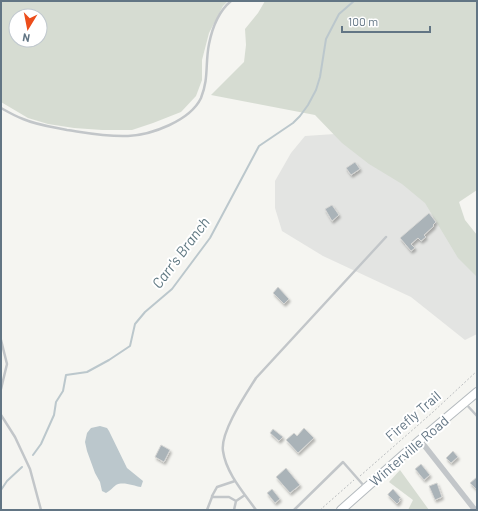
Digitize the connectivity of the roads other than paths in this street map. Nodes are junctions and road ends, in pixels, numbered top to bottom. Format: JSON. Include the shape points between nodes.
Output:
{"nodes":[{"id":1,"x":231,"y":1,"type":"edge"},
{"id":2,"x":1,"y":108,"type":"edge"},
{"id":3,"x":386,"y":238,"type":"dead end"},
{"id":4,"x":1,"y":340,"type":"edge"},
{"id":5,"x":1,"y":389,"type":"edge"},
{"id":6,"x":477,"y":392,"type":"edge"},
{"id":7,"x":464,"y":403,"type":"junction"},
{"id":8,"x":1,"y":415,"type":"edge"},
{"id":9,"x":477,"y":416,"type":"edge"},
{"id":10,"x":420,"y":440,"type":"junction"},
{"id":11,"x":235,"y":481,"type":"junction"},
{"id":12,"x":366,"y":488,"type":"junction"},
{"id":13,"x":245,"y":495,"type":"junction"},
{"id":14,"x":212,"y":497,"type":"junction"},
{"id":15,"x":236,"y":501,"type":"junction"},
{"id":16,"x":41,"y":510,"type":"edge"},
{"id":17,"x":207,"y":510,"type":"edge"},
{"id":18,"x":234,"y":510,"type":"edge"},
{"id":19,"x":256,"y":510,"type":"edge"},
{"id":20,"x":294,"y":510,"type":"edge"},
{"id":21,"x":341,"y":510,"type":"edge"},
{"id":22,"x":475,"y":510,"type":"edge"}],
"edges":[{"from":1,"to":2,"type":"lane","via":[[223,9],[209,43],[206,84],[200,100],[176,122],[154,131],[129,136],[103,135],[44,126],[23,120]]},
{"from":3,"to":11,"type":"lane","via":[[256,378],[239,404],[225,436],[222,450]]},
{"from":4,"to":5,"type":"lane","via":[[7,364]]},
{"from":6,"to":7,"type":"street","name":"Winterville Road"},
{"from":7,"to":9,"type":"lane"},
{"from":7,"to":10,"type":"street","name":"Winterville Road"},
{"from":8,"to":16,"type":"lane","via":[[30,469]]},
{"from":10,"to":12,"type":"street","name":"Winterville Road"},
{"from":10,"to":22,"type":"street"},
{"from":11,"to":13,"type":"lane"},
{"from":11,"to":14,"type":"lane","via":[[217,487]]},
{"from":12,"to":20,"type":"lane","via":[[343,462]]},
{"from":12,"to":21,"type":"street","name":"Winterville Road"},
{"from":13,"to":15,"type":"lane"},
{"from":13,"to":19,"type":"lane"},
{"from":14,"to":15,"type":"lane","via":[[229,497]]},
{"from":14,"to":17,"type":"lane"},
{"from":15,"to":18,"type":"lane"}]}
